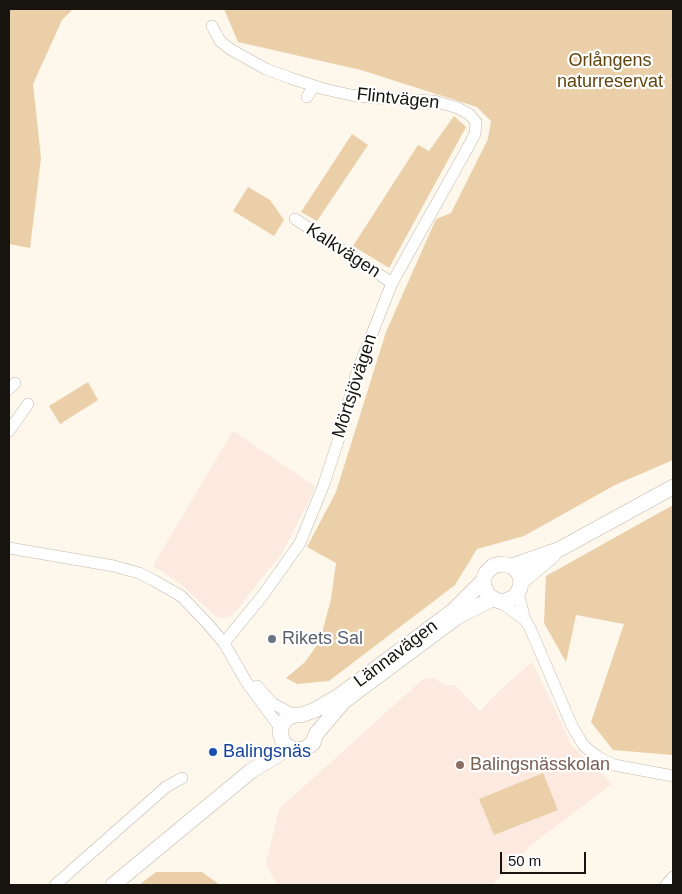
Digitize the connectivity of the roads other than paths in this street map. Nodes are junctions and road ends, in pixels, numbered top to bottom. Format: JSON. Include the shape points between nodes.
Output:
{"nodes":[{"id":1,"x":212,"y":26,"type":"dead end"},
{"id":2,"x":314,"y":86,"type":"junction"},
{"id":3,"x":307,"y":97,"type":"dead end"},
{"id":4,"x":476,"y":122,"type":"joint"},
{"id":5,"x":295,"y":220,"type":"dead end"},
{"id":6,"x":392,"y":283,"type":"junction"},
{"id":7,"x":28,"y":404,"type":"dead end"},
{"id":8,"x":9,"y":429,"type":"edge"},
{"id":9,"x":673,"y":486,"type":"edge"},
{"id":10,"x":9,"y":548,"type":"edge"},
{"id":11,"x":560,"y":549,"type":"junction"},
{"id":12,"x":512,"y":566,"type":"junction"},
{"id":13,"x":483,"y":581,"type":"junction"},
{"id":14,"x":520,"y":588,"type":"junction"},
{"id":15,"x":495,"y":600,"type":"junction"},
{"id":16,"x":525,"y":620,"type":"junction"},
{"id":17,"x":224,"y":643,"type":"junction"},
{"id":18,"x":237,"y":666,"type":"junction"},
{"id":19,"x":298,"y":715,"type":"junction"},
{"id":20,"x":316,"y":734,"type":"junction"},
{"id":21,"x":283,"y":738,"type":"junction"},
{"id":22,"x":673,"y":776,"type":"edge"},
{"id":23,"x":182,"y":778,"type":"dead end"},
{"id":24,"x":673,"y":877,"type":"edge"},
{"id":25,"x":55,"y":885,"type":"edge"},
{"id":26,"x":113,"y":885,"type":"edge"},
{"id":27,"x":666,"y":885,"type":"edge"}],
"edges":[{"from":1,"to":2,"type":"street","name":"Flintvägen","via":[[220,41],[238,54],[266,69]]},
{"from":2,"to":3,"type":"street"},
{"from":2,"to":4,"type":"street","name":"Flintvägen","via":[[376,98],[434,101],[458,108],[470,114]]},
{"from":4,"to":6,"type":"street","name":"Mörtsjövägen","via":[[475,134]]},
{"from":5,"to":6,"type":"street","name":"Kalkvägen"},
{"from":6,"to":17,"type":"street","name":"Mörtsjövägen","via":[[357,372],[324,484],[300,543]]},
{"from":7,"to":8,"type":"street"},
{"from":9,"to":11,"type":"main road","name":"Lännavägen"},
{"from":10,"to":17,"type":"street","via":[[114,566],[139,574],[181,596]]},
{"from":11,"to":12,"type":"main road","name":"Lännavägen"},
{"from":11,"to":14,"type":"main road","name":"Lännavägen"},
{"from":12,"to":13,"type":"main road","name":"Lännavägen","via":[[493,566]]},
{"from":12,"to":14,"type":"main road","via":[[519,573]]},
{"from":13,"to":15,"type":"main road","via":[[486,593]]},
{"from":13,"to":19,"type":"main road","name":"Lännavägen","via":[[453,611],[339,696],[315,710]]},
{"from":14,"to":15,"type":"main road","name":"Lännavägen","via":[[511,600]]},
{"from":14,"to":16,"type":"street"},
{"from":15,"to":16,"type":"street"},
{"from":15,"to":20,"type":"main road","name":"Lännavägen","via":[[457,617],[344,701]]},
{"from":16,"to":22,"type":"street","via":[[584,746],[614,764]]},
{"from":17,"to":18,"type":"street"},
{"from":18,"to":19,"type":"street","via":[[272,703]]},
{"from":18,"to":21,"type":"street"},
{"from":19,"to":20,"type":"main road","via":[[312,721]]},
{"from":19,"to":21,"type":"main road","name":"Lännavägen","via":[[286,720]]},
{"from":20,"to":21,"type":"main road","name":"Lännavägen","via":[[313,743],[305,749],[294,750]]},
{"from":21,"to":26,"type":"main road","name":"Lännavägen","via":[[251,771]]},
{"from":23,"to":25,"type":"street","via":[[166,787]]},
{"from":24,"to":27,"type":"street"}]}
